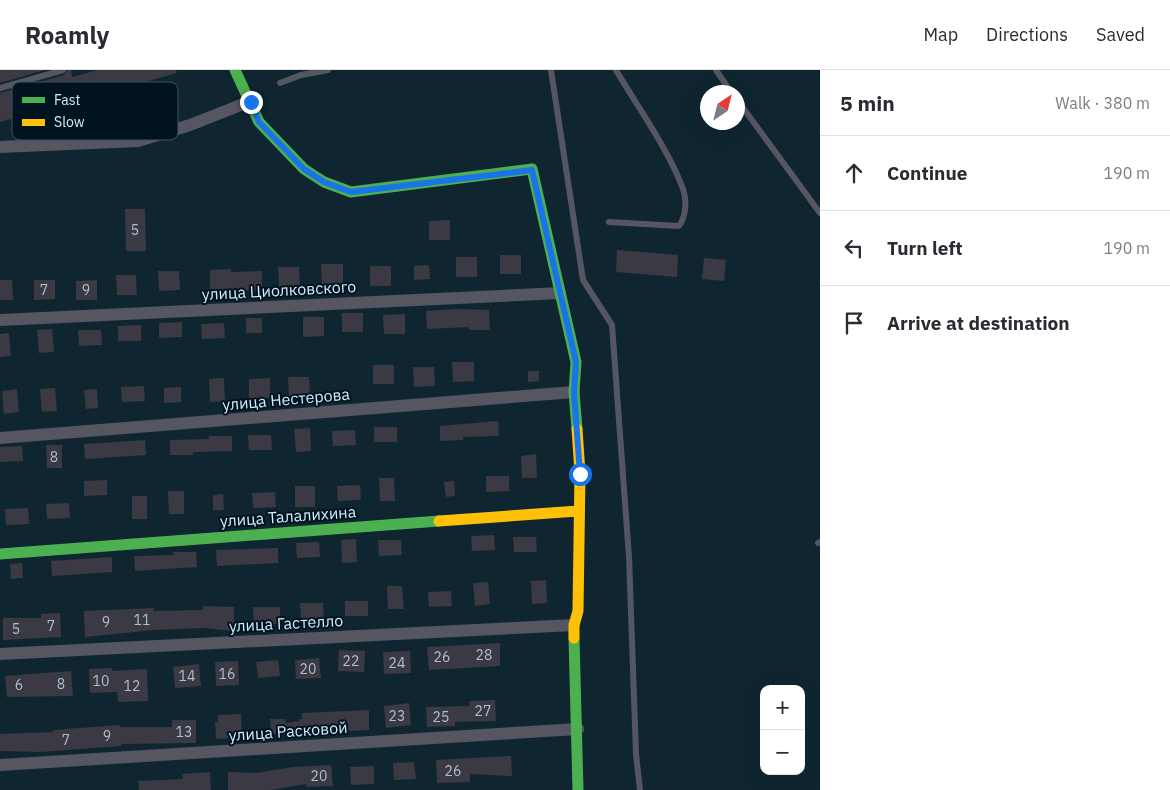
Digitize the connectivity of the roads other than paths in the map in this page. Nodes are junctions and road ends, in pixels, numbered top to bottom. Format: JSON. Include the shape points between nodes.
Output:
{"nodes":[{"id":1,"x":63,"y":70,"type":"edge"},
{"id":2,"x":235,"y":70,"type":"edge"},
{"id":3,"x":328,"y":70,"type":"edge"},
{"id":4,"x":551,"y":70,"type":"edge"},
{"id":5,"x":616,"y":70,"type":"edge"},
{"id":6,"x":716,"y":70,"type":"edge"},
{"id":7,"x":301,"y":73,"type":"edge"},
{"id":8,"x":21,"y":82,"type":"edge"},
{"id":9,"x":280,"y":83,"type":"dead end"},
{"id":10,"x":726,"y":85,"type":"edge"},
{"id":11,"x":251,"y":102,"type":"junction"},
{"id":12,"x":745,"y":111,"type":"edge"},
{"id":13,"x":178,"y":128,"type":"edge"},
{"id":14,"x":138,"y":140,"type":"edge"},
{"id":15,"x":0,"y":147,"type":"edge"},
{"id":16,"x":820,"y":213,"type":"edge"},
{"id":17,"x":609,"y":222,"type":"dead end"},
{"id":18,"x":560,"y":293,"type":"junction"},
{"id":19,"x":0,"y":320,"type":"edge"},
{"id":20,"x":574,"y":392,"type":"junction"},
{"id":21,"x":0,"y":438,"type":"edge"},
{"id":22,"x":578,"y":511,"type":"junction"},
{"id":23,"x":0,"y":554,"type":"edge"},
{"id":24,"x":574,"y":625,"type":"junction"},
{"id":25,"x":0,"y":654,"type":"edge"},
{"id":26,"x":578,"y":729,"type":"junction"},
{"id":27,"x":0,"y":765,"type":"edge"},
{"id":28,"x":578,"y":790,"type":"edge"},
{"id":29,"x":640,"y":790,"type":"edge"}],
"edges":[{"from":1,"to":8,"type":"lane"},
{"from":2,"to":11,"type":"street"},
{"from":3,"to":7,"type":"lane"},
{"from":4,"to":29,"type":"lane","via":[[582,280],[612,325],[629,557]]},
{"from":5,"to":17,"type":"lane","via":[[684,191],[685,219],[679,226]]},
{"from":6,"to":10,"type":"lane"},
{"from":7,"to":9,"type":"lane"},
{"from":11,"to":13,"type":"street"},
{"from":11,"to":18,"type":"street","via":[[259,122],[304,169],[324,182],[351,192],[532,170]]},
{"from":12,"to":16,"type":"lane"},
{"from":14,"to":15,"type":"street"},
{"from":18,"to":19,"type":"street","name":"улица Циолковского"},
{"from":18,"to":20,"type":"street","via":[[576,362]]},
{"from":20,"to":21,"type":"street","name":"улица Нестерова"},
{"from":20,"to":22,"type":"street","via":[[580,474]]},
{"from":22,"to":23,"type":"street","name":"улица Талалихина"},
{"from":22,"to":24,"type":"street","via":[[578,611]]},
{"from":24,"to":25,"type":"street","name":"улица Гастелло"},
{"from":24,"to":26,"type":"street"},
{"from":26,"to":27,"type":"street","name":"улица Расковой"},
{"from":26,"to":28,"type":"street"}]}
